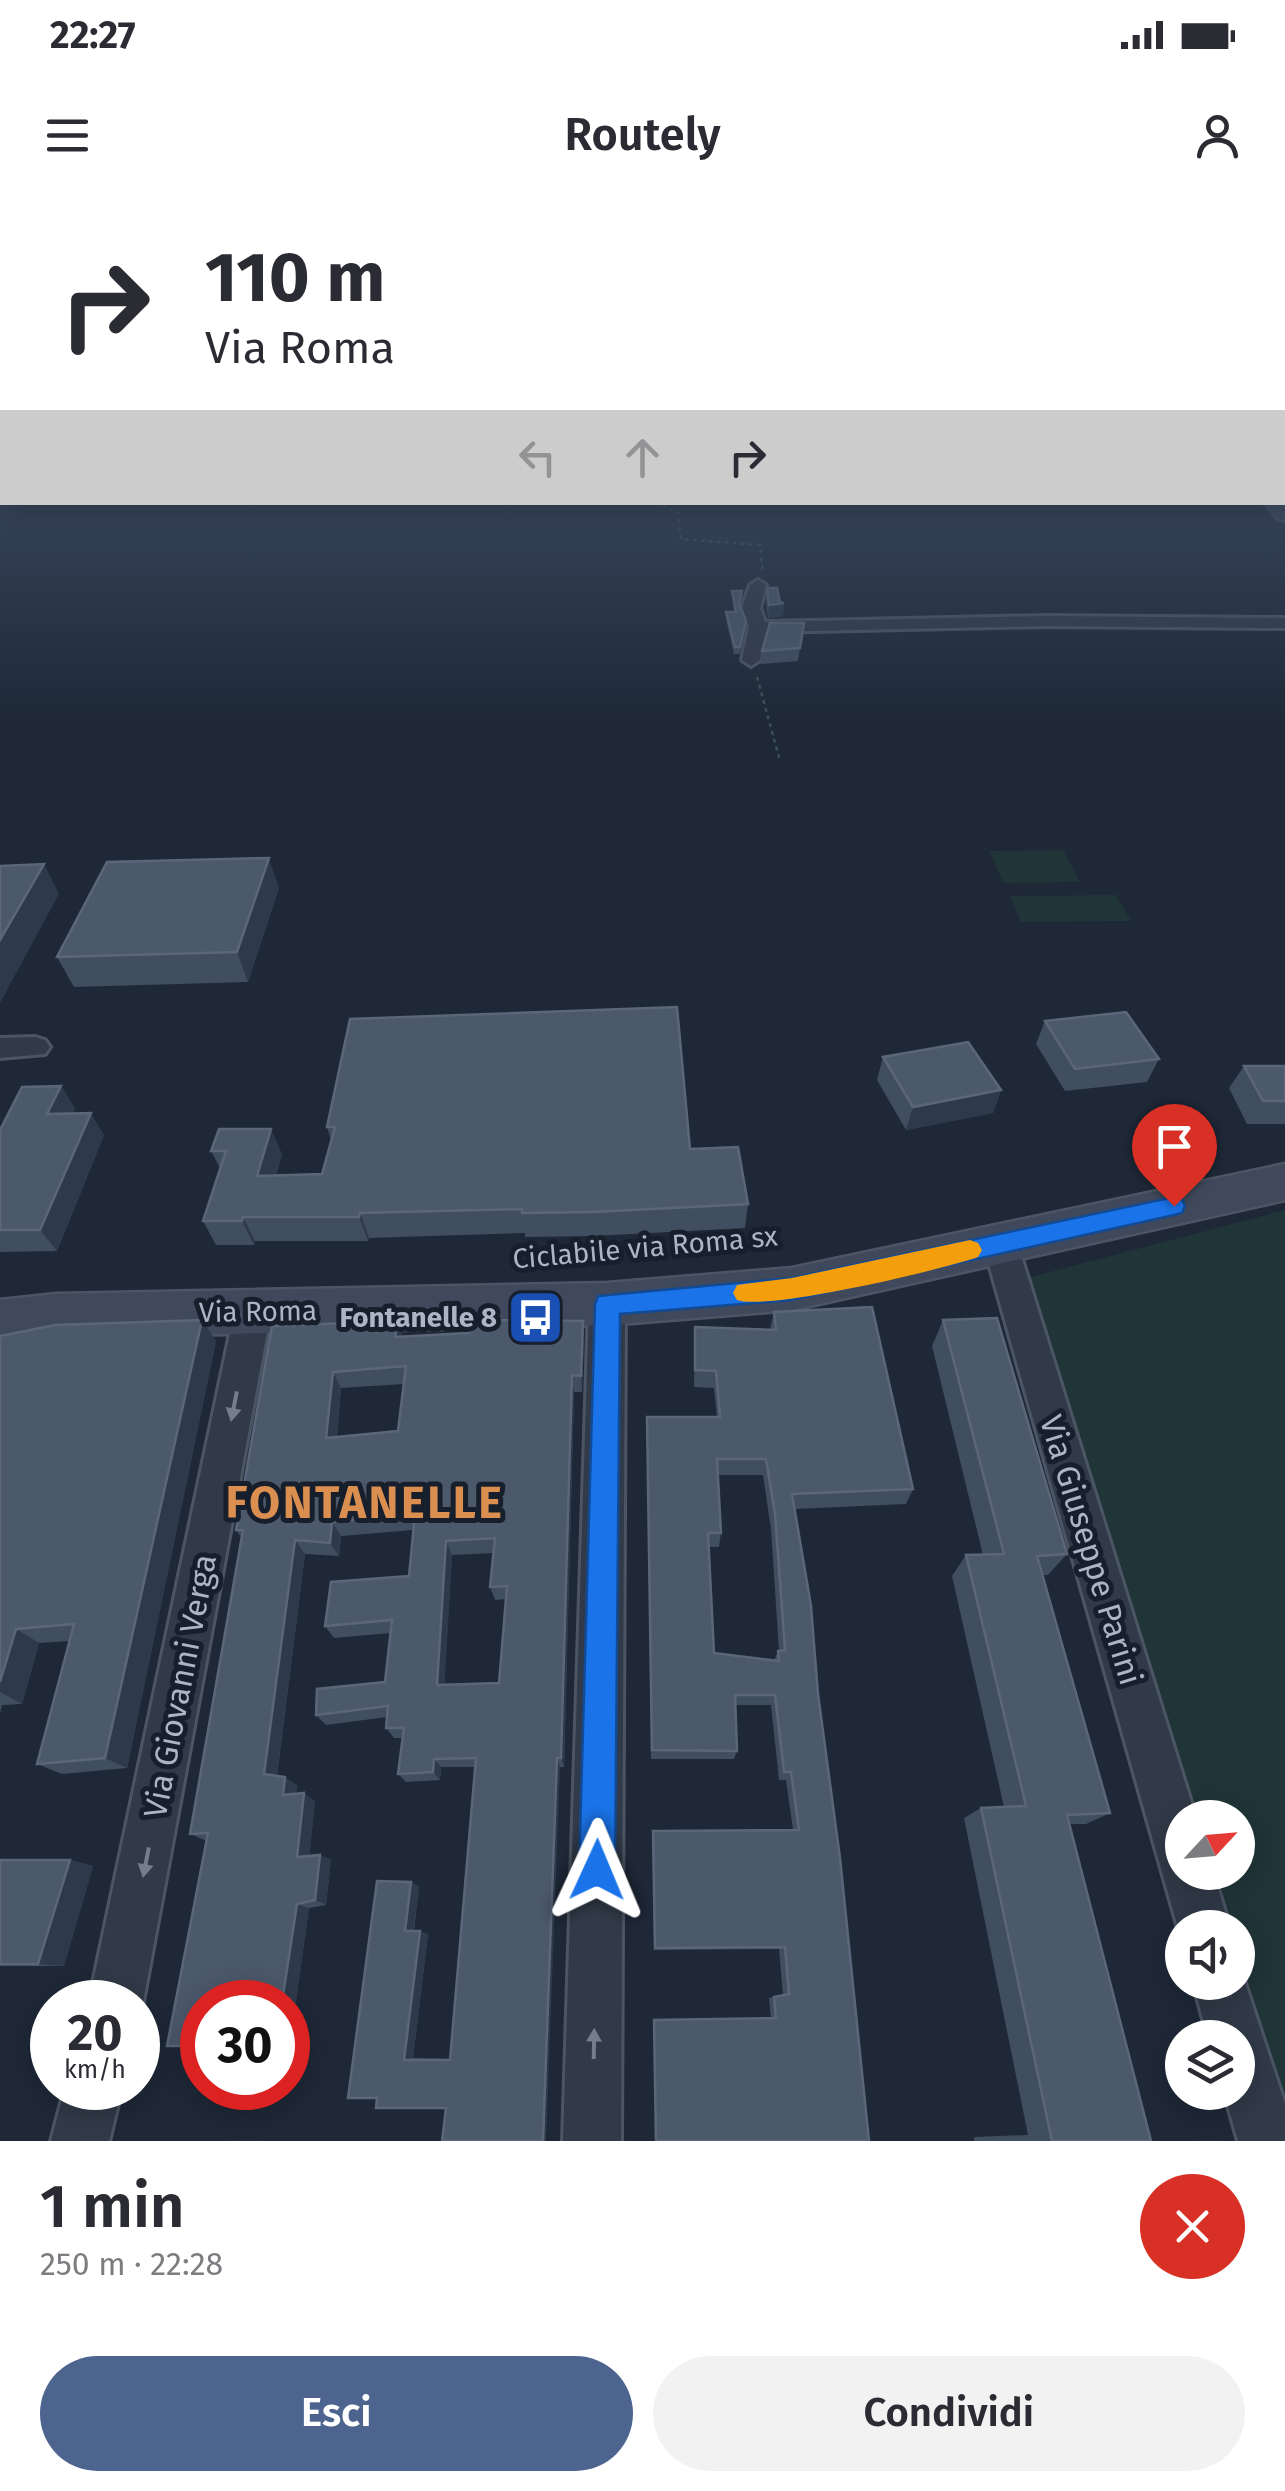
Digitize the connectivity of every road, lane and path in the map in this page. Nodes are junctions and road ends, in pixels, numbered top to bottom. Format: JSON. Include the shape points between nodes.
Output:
{"nodes":[{"id":1,"x":703,"y":541,"type":"edge"},
{"id":2,"x":758,"y":585,"type":"joint"},
{"id":3,"x":1285,"y":623,"type":"edge"},
{"id":4,"x":758,"y":627,"type":"junction"},
{"id":5,"x":751,"y":660,"type":"joint"},
{"id":6,"x":780,"y":761,"type":"dead end"},
{"id":7,"x":35,"y":1047,"type":"dead end"},
{"id":8,"x":0,"y":1048,"type":"edge"},
{"id":9,"x":1285,"y":1182,"type":"edge"},
{"id":10,"x":1000,"y":1243,"type":"junction"},
{"id":11,"x":607,"y":1304,"type":"junction"},
{"id":12,"x":254,"y":1310,"type":"junction"},
{"id":13,"x":0,"y":1322,"type":"edge"},
{"id":14,"x":1165,"y":1800,"type":"edge"},
{"id":15,"x":120,"y":1980,"type":"edge"},
{"id":16,"x":1255,"y":2100,"type":"edge"},
{"id":17,"x":88,"y":2110,"type":"edge"},
{"id":18,"x":80,"y":2141,"type":"edge"},
{"id":19,"x":592,"y":2141,"type":"edge"},
{"id":20,"x":1267,"y":2141,"type":"edge"}],
"edges":[{"from":1,"to":2,"type":"path","via":[[760,545],[765,568]]},
{"from":2,"to":4,"type":"street","via":[[752,608]]},
{"from":3,"to":4,"type":"street"},
{"from":4,"to":5,"type":"street"},
{"from":5,"to":6,"type":"path"},
{"from":7,"to":8,"type":"street"},
{"from":9,"to":10,"type":"main road","name":"Via Roma"},
{"from":10,"to":11,"type":"main road","name":"Via Roma","via":[[792,1289]]},
{"from":10,"to":14,"type":"street","name":"Via Giuseppe Parini"},
{"from":11,"to":12,"type":"main road","name":"Via Roma"},
{"from":19,"to":11,"type":"street","one_way":true},
{"from":12,"to":13,"type":"main road","name":"Via Roma"},
{"from":12,"to":15,"type":"street","name":"Via Giovanni Verga","one_way":true},
{"from":16,"to":20,"type":"street"},
{"from":17,"to":18,"type":"street"}]}
